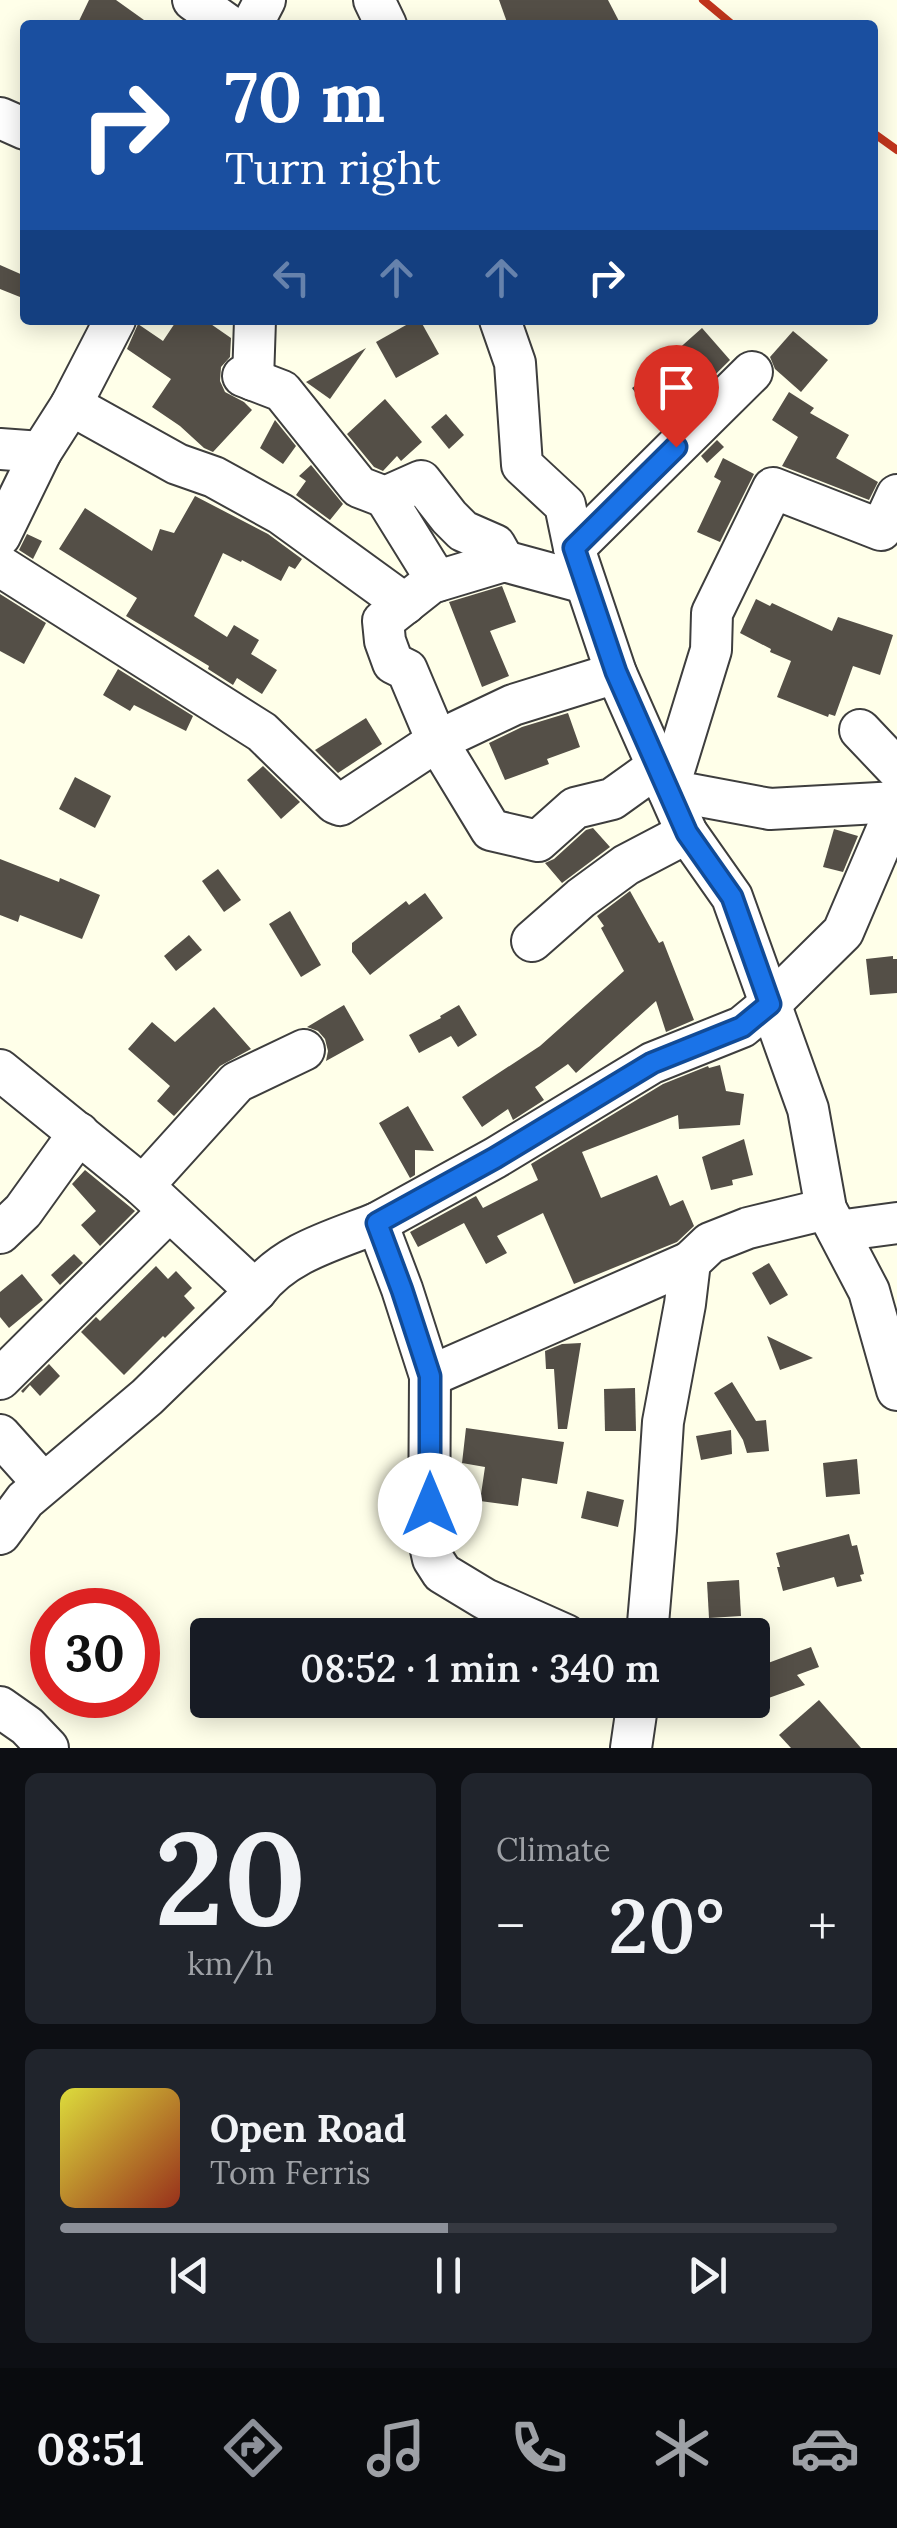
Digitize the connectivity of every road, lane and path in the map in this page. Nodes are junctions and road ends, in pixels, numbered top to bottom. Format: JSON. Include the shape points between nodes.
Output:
{"nodes":[{"id":1,"x":193,"y":0,"type":"edge"},
{"id":2,"x":221,"y":20,"type":"edge"},
{"id":3,"x":112,"y":325,"type":"edge"},
{"id":4,"x":254,"y":325,"type":"edge"},
{"id":5,"x":503,"y":325,"type":"edge"},
{"id":6,"x":752,"y":372,"type":"dead end"},
{"id":7,"x":71,"y":404,"type":"junction"},
{"id":8,"x":0,"y":449,"type":"edge"},
{"id":9,"x":42,"y":452,"type":"junction"},
{"id":10,"x":897,"y":495,"type":"edge"},
{"id":11,"x":384,"y":497,"type":"junction"},
{"id":12,"x":0,"y":536,"type":"edge"},
{"id":13,"x":504,"y":561,"type":"junction"},
{"id":14,"x":0,"y":566,"type":"edge"},
{"id":15,"x":580,"y":566,"type":"junction"},
{"id":16,"x":438,"y":580,"type":"junction"},
{"id":17,"x":405,"y":604,"type":"junction"},
{"id":18,"x":616,"y":672,"type":"junction"},
{"id":19,"x":860,"y":730,"type":"dead end"},
{"id":20,"x":437,"y":742,"type":"junction"},
{"id":21,"x":897,"y":769,"type":"edge"},
{"id":22,"x":663,"y":778,"type":"junction"},
{"id":23,"x":897,"y":804,"type":"edge"},
{"id":24,"x":687,"y":833,"type":"junction"},
{"id":25,"x":532,"y":941,"type":"dead end"},
{"id":26,"x":770,"y":1004,"type":"junction"},
{"id":27,"x":304,"y":1050,"type":"dead end"},
{"id":28,"x":0,"y":1070,"type":"edge"},
{"id":29,"x":79,"y":1133,"type":"junction"},
{"id":30,"x":156,"y":1199,"type":"junction"},
{"id":31,"x":832,"y":1220,"type":"junction"},
{"id":32,"x":377,"y":1223,"type":"junction"},
{"id":33,"x":897,"y":1224,"type":"edge"},
{"id":34,"x":0,"y":1234,"type":"edge"},
{"id":35,"x":690,"y":1262,"type":"junction"},
{"id":36,"x":256,"y":1291,"type":"junction"},
{"id":37,"x":430,"y":1376,"type":"junction"},
{"id":38,"x":0,"y":1379,"type":"edge"},
{"id":39,"x":897,"y":1390,"type":"edge"},
{"id":40,"x":0,"y":1435,"type":"edge"},
{"id":41,"x":43,"y":1482,"type":"junction"},
{"id":42,"x":0,"y":1534,"type":"edge"},
{"id":43,"x":528,"y":1618,"type":"edge"},
{"id":44,"x":648,"y":1618,"type":"edge"},
{"id":45,"x":0,"y":1707,"type":"edge"},
{"id":46,"x":635,"y":1718,"type":"edge"},
{"id":47,"x":48,"y":1748,"type":"edge"},
{"id":48,"x":631,"y":1748,"type":"edge"}],
"edges":[{"from":1,"to":2,"type":"street"},
{"from":3,"to":7,"type":"street"},
{"from":4,"to":11,"type":"street","via":[[248,378],[282,392],[359,487]]},
{"from":5,"to":15,"type":"street","via":[[515,363],[522,465],[564,505]]},
{"from":6,"to":15,"type":"street"},
{"from":7,"to":9,"type":"street"},
{"from":7,"to":17,"type":"street","via":[[281,514]]},
{"from":8,"to":9,"type":"street"},
{"from":9,"to":12,"type":"street"},
{"from":10,"to":22,"type":"street","via":[[881,530],[773,488],[712,613],[711,650]]},
{"from":11,"to":13,"type":"street","via":[[422,480],[448,517],[495,546]]},
{"from":11,"to":16,"type":"street"},
{"from":13,"to":15,"type":"street"},
{"from":13,"to":16,"type":"street"},
{"from":14,"to":20,"type":"street","via":[[262,732],[335,803]]},
{"from":15,"to":18,"type":"street"},
{"from":16,"to":17,"type":"street"},
{"from":17,"to":20,"type":"street","via":[[384,622],[385,641],[394,663],[407,670]]},
{"from":18,"to":20,"type":"street","via":[[513,705]]},
{"from":18,"to":22,"type":"street"},
{"from":19,"to":21,"type":"street"},
{"from":20,"to":22,"type":"street","via":[[491,830],[538,841],[575,808]]},
{"from":22,"to":23,"type":"street","via":[[770,808]]},
{"from":22,"to":24,"type":"street"},
{"from":23,"to":26,"type":"street","via":[[843,932]]},
{"from":24,"to":25,"type":"street","via":[[626,865]]},
{"from":24,"to":26,"type":"street","via":[[732,897]]},
{"from":26,"to":31,"type":"street","via":[[808,1109]]},
{"from":26,"to":32,"type":"street","via":[[742,1027],[652,1063]]},
{"from":27,"to":30,"type":"street","via":[[237,1082]]},
{"from":28,"to":29,"type":"street"},
{"from":29,"to":30,"type":"street"},
{"from":29,"to":34,"type":"street"},
{"from":30,"to":36,"type":"street"},
{"from":30,"to":38,"type":"street"},
{"from":31,"to":33,"type":"street"},
{"from":31,"to":35,"type":"street","via":[[748,1228],[710,1243]]},
{"from":31,"to":39,"type":"street","via":[[869,1291]]},
{"from":32,"to":36,"type":"street","via":[[275,1269]]},
{"from":32,"to":37,"type":"street"},
{"from":35,"to":37,"type":"street"},
{"from":35,"to":44,"type":"street","via":[[663,1422]]},
{"from":36,"to":41,"type":"street"},
{"from":37,"to":43,"type":"street","via":[[433,1559],[442,1573]]},
{"from":40,"to":41,"type":"street"},
{"from":41,"to":42,"type":"street"},
{"from":45,"to":47,"type":"street"},
{"from":46,"to":48,"type":"street"}]}
